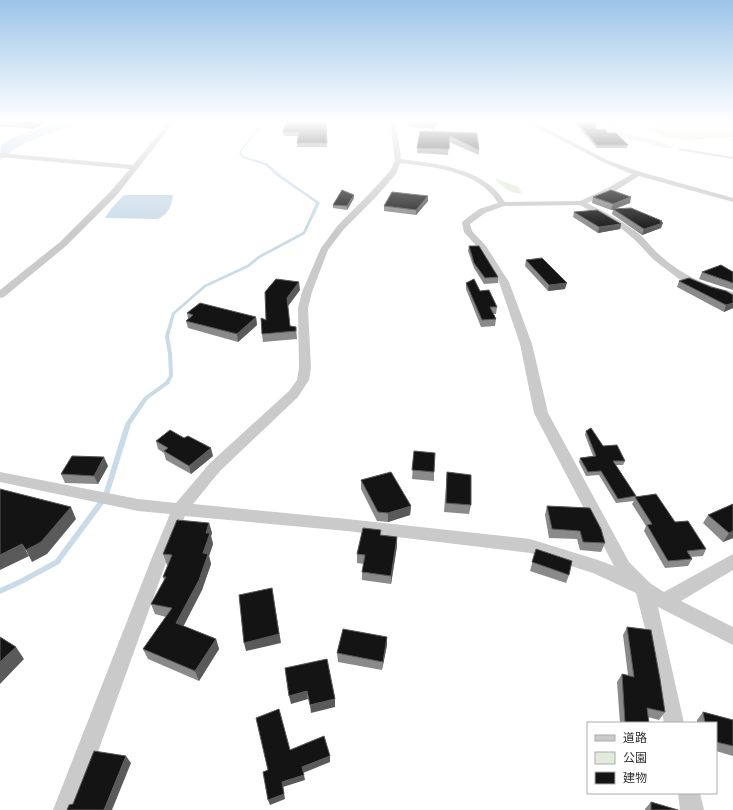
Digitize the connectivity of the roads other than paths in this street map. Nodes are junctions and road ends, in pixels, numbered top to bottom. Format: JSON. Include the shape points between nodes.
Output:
{"nodes":[{"id":1,"x":36,"y":158,"type":"edge"},
{"id":2,"x":141,"y":158,"type":"edge"},
{"id":3,"x":398,"y":158,"type":"edge"},
{"id":4,"x":599,"y":158,"type":"edge"},
{"id":5,"x":398,"y":162,"type":"junction"},
{"id":6,"x":133,"y":167,"type":"junction"},
{"id":7,"x":638,"y":174,"type":"junction"},
{"id":8,"x":733,"y":200,"type":"edge"},
{"id":9,"x":580,"y":203,"type":"junction"},
{"id":10,"x":503,"y":204,"type":"junction"},
{"id":11,"x":0,"y":295,"type":"edge"},
{"id":12,"x":733,"y":295,"type":"edge"},
{"id":13,"x":0,"y":477,"type":"edge"},
{"id":14,"x":180,"y":509,"type":"junction"},
{"id":15,"x":733,"y":561,"type":"edge"},
{"id":16,"x":644,"y":588,"type":"junction"},
{"id":17,"x":664,"y":600,"type":"junction"},
{"id":18,"x":733,"y":636,"type":"edge"},
{"id":19,"x":674,"y":722,"type":"edge"},
{"id":20,"x":689,"y":794,"type":"edge"},
{"id":21,"x":65,"y":810,"type":"edge"},
{"id":22,"x":692,"y":810,"type":"edge"}],
"edges":[{"from":1,"to":6,"type":"street"},
{"from":2,"to":6,"type":"street"},
{"from":3,"to":5,"type":"street"},
{"from":4,"to":7,"type":"street"},
{"from":5,"to":10,"type":"street","via":[[470,176],[491,189]]},
{"from":5,"to":14,"type":"street","via":[[393,172],[341,227],[324,250],[303,308],[303,380],[294,394],[214,467]]},
{"from":6,"to":11,"type":"street","via":[[112,194],[63,244]]},
{"from":7,"to":8,"type":"street"},
{"from":7,"to":9,"type":"street","via":[[609,191]]},
{"from":9,"to":10,"type":"street"},
{"from":9,"to":12,"type":"street","via":[[633,232],[677,273],[701,286]]},
{"from":10,"to":16,"type":"street","via":[[482,211],[466,223],[468,232],[484,248],[504,282],[526,344],[541,413],[623,567]]},
{"from":13,"to":14,"type":"street","via":[[138,505]]},
{"from":14,"to":16,"type":"street","via":[[530,546],[598,567]]},
{"from":14,"to":21,"type":"street"},
{"from":15,"to":17,"type":"street"},
{"from":16,"to":17,"type":"street"},
{"from":16,"to":19,"type":"street"},
{"from":17,"to":18,"type":"street"},
{"from":20,"to":22,"type":"street"}]}
